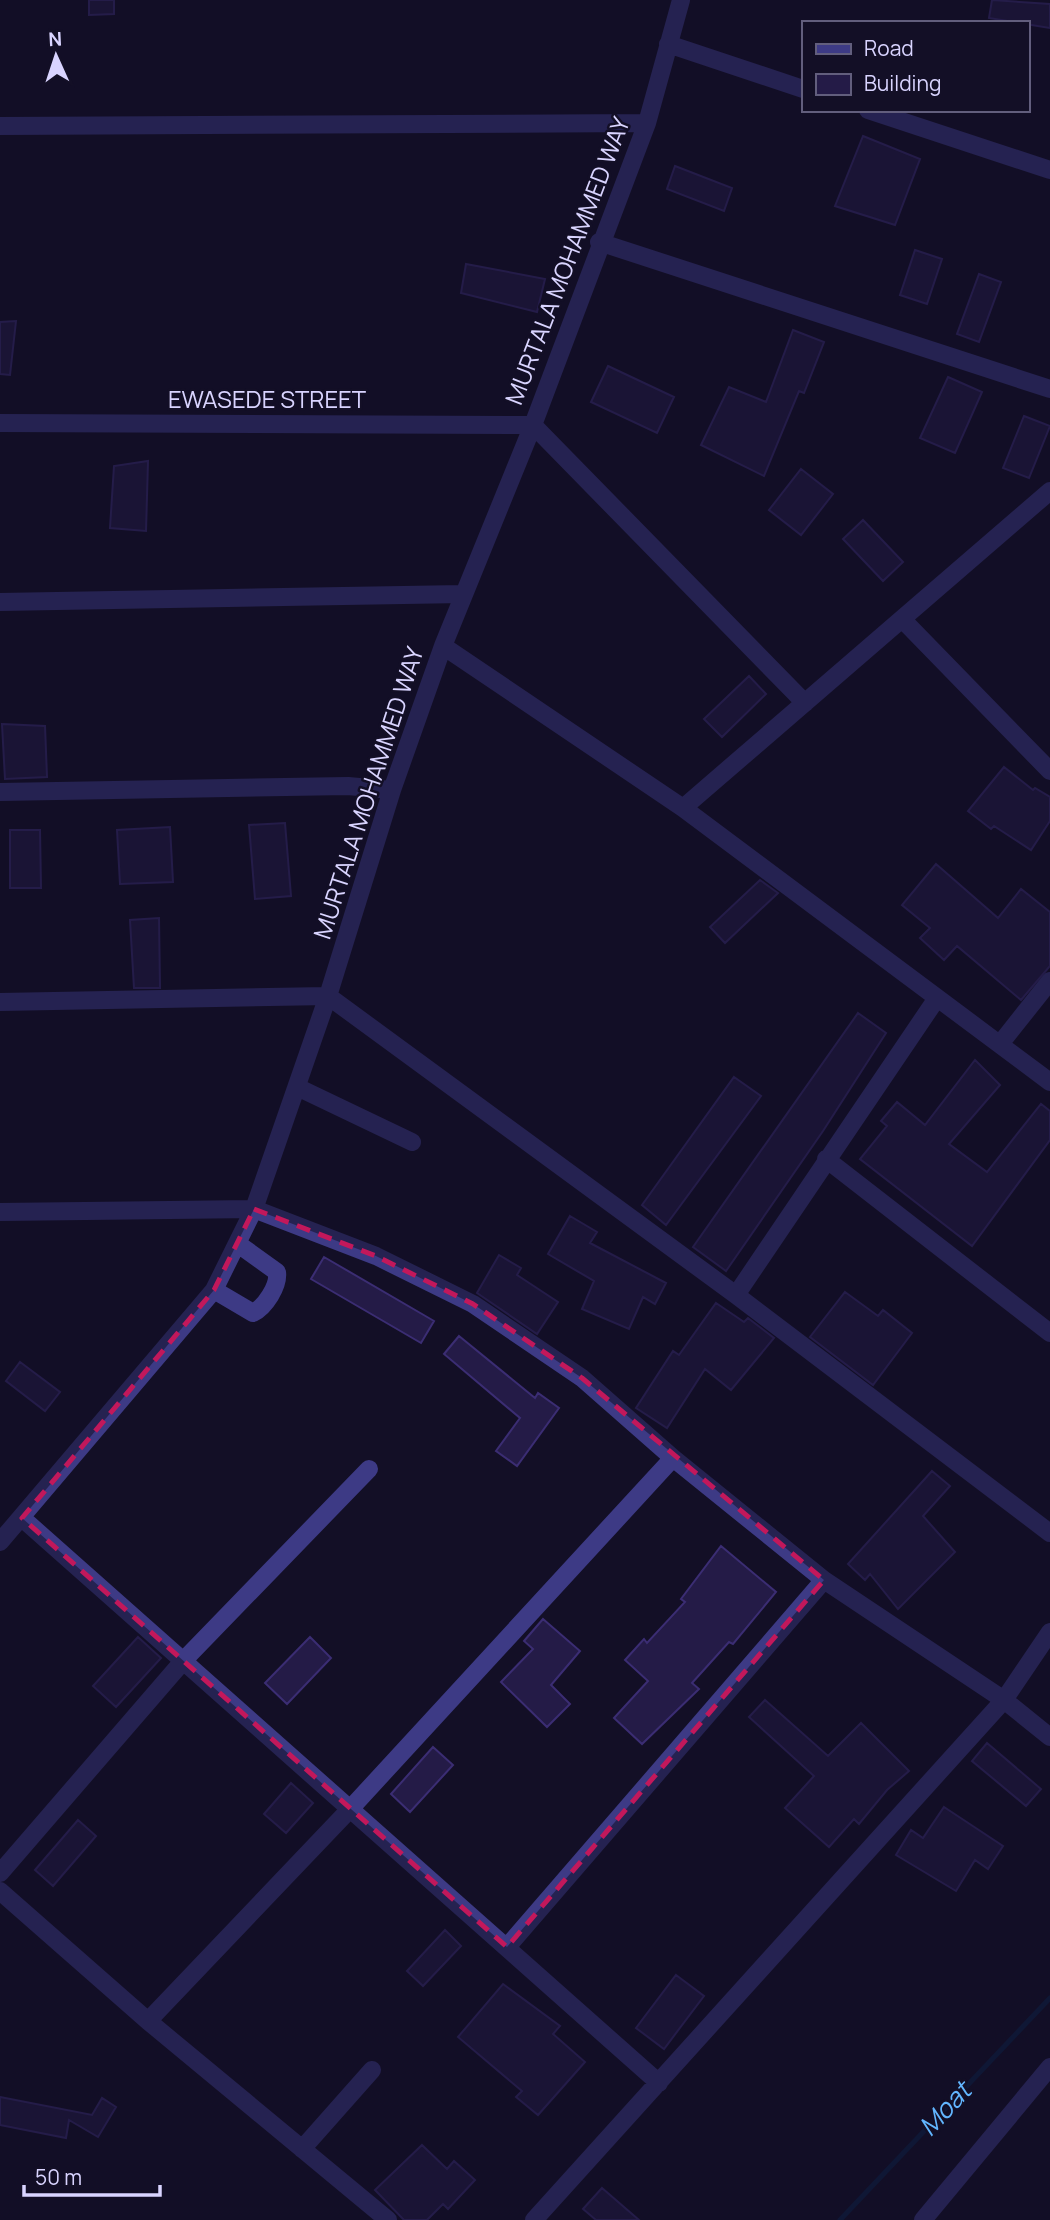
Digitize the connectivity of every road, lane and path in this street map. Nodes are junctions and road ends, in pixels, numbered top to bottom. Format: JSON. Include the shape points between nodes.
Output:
{"nodes":[{"id":1,"x":681,"y":0,"type":"edge"},
{"id":2,"x":667,"y":44,"type":"junction"},
{"id":3,"x":802,"y":89,"type":"edge"},
{"id":4,"x":874,"y":112,"type":"edge"},
{"id":5,"x":647,"y":123,"type":"junction"},
{"id":6,"x":0,"y":126,"type":"edge"},
{"id":7,"x":1050,"y":170,"type":"edge"},
{"id":8,"x":599,"y":242,"type":"junction"},
{"id":9,"x":1050,"y":389,"type":"edge"},
{"id":10,"x":0,"y":423,"type":"edge"},
{"id":11,"x":533,"y":425,"type":"junction"},
{"id":12,"x":1046,"y":501,"type":"edge"},
{"id":13,"x":463,"y":594,"type":"junction"},
{"id":14,"x":0,"y":602,"type":"edge"},
{"id":15,"x":902,"y":619,"type":"junction"},
{"id":16,"x":443,"y":646,"type":"junction"},
{"id":17,"x":805,"y":703,"type":"junction"},
{"id":18,"x":1050,"y":771,"type":"edge"},
{"id":19,"x":392,"y":790,"type":"junction"},
{"id":20,"x":0,"y":792,"type":"edge"},
{"id":21,"x":683,"y":808,"type":"junction"},
{"id":22,"x":1050,"y":981,"type":"edge"},
{"id":23,"x":328,"y":996,"type":"junction"},
{"id":24,"x":937,"y":998,"type":"junction"},
{"id":25,"x":0,"y":1002,"type":"edge"},
{"id":26,"x":1000,"y":1044,"type":"junction"},
{"id":27,"x":1050,"y":1082,"type":"edge"},
{"id":28,"x":296,"y":1087,"type":"junction"},
{"id":29,"x":412,"y":1142,"type":"dead end"},
{"id":30,"x":826,"y":1158,"type":"junction"},
{"id":31,"x":254,"y":1209,"type":"junction"},
{"id":32,"x":0,"y":1212,"type":"edge"},
{"id":33,"x":238,"y":1244,"type":"junction"},
{"id":34,"x":214,"y":1290,"type":"junction"},
{"id":35,"x":736,"y":1295,"type":"junction"},
{"id":36,"x":1050,"y":1333,"type":"edge"},
{"id":37,"x":673,"y":1458,"type":"junction"},
{"id":38,"x":369,"y":1469,"type":"dead end"},
{"id":39,"x":22,"y":1518,"type":"junction"},
{"id":40,"x":1050,"y":1533,"type":"edge"},
{"id":41,"x":0,"y":1542,"type":"edge"},
{"id":42,"x":824,"y":1580,"type":"junction"},
{"id":43,"x":1050,"y":1632,"type":"edge"},
{"id":44,"x":184,"y":1660,"type":"junction"},
{"id":45,"x":1004,"y":1700,"type":"junction"},
{"id":46,"x":1050,"y":1737,"type":"edge"},
{"id":47,"x":351,"y":1808,"type":"junction"},
{"id":48,"x":0,"y":1873,"type":"edge"},
{"id":49,"x":0,"y":1891,"type":"edge"},
{"id":50,"x":507,"y":1947,"type":"junction"},
{"id":51,"x":148,"y":2021,"type":"junction"},
{"id":52,"x":1050,"y":2067,"type":"edge"},
{"id":53,"x":372,"y":2070,"type":"dead end"},
{"id":54,"x":659,"y":2083,"type":"junction"},
{"id":55,"x":302,"y":2149,"type":"junction"},
{"id":56,"x":388,"y":2220,"type":"edge"},
{"id":57,"x":534,"y":2220,"type":"edge"},
{"id":58,"x":923,"y":2220,"type":"edge"}],
"edges":[{"from":1,"to":2,"type":"street","name":"MURTALA MOHAMMED WAY"},
{"from":2,"to":3,"type":"street"},
{"from":2,"to":5,"type":"street","name":"MURTALA MOHAMMED WAY"},
{"from":4,"to":7,"type":"street"},
{"from":5,"to":6,"type":"street"},
{"from":5,"to":8,"type":"street","name":"MURTALA MOHAMMED WAY"},
{"from":8,"to":9,"type":"street"},
{"from":8,"to":11,"type":"street","name":"MURTALA MOHAMMED WAY"},
{"from":10,"to":11,"type":"street","name":"EWASEDE STREET"},
{"from":11,"to":13,"type":"street","name":"MURTALA MOHAMMED WAY"},
{"from":11,"to":17,"type":"street"},
{"from":12,"to":15,"type":"street"},
{"from":13,"to":14,"type":"street"},
{"from":13,"to":16,"type":"street","name":"MURTALA MOHAMMED WAY"},
{"from":15,"to":17,"type":"street"},
{"from":15,"to":18,"type":"street"},
{"from":16,"to":19,"type":"street","name":"MURTALA MOHAMMED WAY"},
{"from":16,"to":21,"type":"street"},
{"from":17,"to":21,"type":"street"},
{"from":19,"to":20,"type":"street","via":[[348,786]]},
{"from":19,"to":23,"type":"street","name":"MURTALA MOHAMMED WAY"},
{"from":21,"to":24,"type":"street"},
{"from":22,"to":26,"type":"street"},
{"from":23,"to":25,"type":"street"},
{"from":23,"to":28,"type":"street","name":"MURTALA MOHAMMED WAY"},
{"from":23,"to":35,"type":"street"},
{"from":24,"to":26,"type":"street"},
{"from":24,"to":30,"type":"street"},
{"from":26,"to":27,"type":"street"},
{"from":28,"to":29,"type":"street"},
{"from":28,"to":31,"type":"street","name":"MURTALA MOHAMMED WAY"},
{"from":30,"to":35,"type":"street"},
{"from":30,"to":36,"type":"street"},
{"from":31,"to":32,"type":"street"},
{"from":31,"to":33,"type":"street","name":"MURTALA MOHAMMED WAY"},
{"from":31,"to":37,"type":"street","via":[[376,1256],[472,1304],[582,1378]]},
{"from":33,"to":34,"type":"street","name":"MURTALA MOHAMMED WAY"},
{"from":33,"to":34,"type":"street","via":[[277,1272],[277,1283],[260,1310],[253,1312]]},
{"from":34,"to":39,"type":"street","name":"MURTALA MOHAMMED WAY"},
{"from":35,"to":40,"type":"street"},
{"from":37,"to":42,"type":"street"},
{"from":37,"to":47,"type":"street"},
{"from":38,"to":44,"type":"street"},
{"from":39,"to":41,"type":"street","name":"MURTALA MOHAMMED WAY"},
{"from":39,"to":44,"type":"street"},
{"from":42,"to":45,"type":"street"},
{"from":42,"to":50,"type":"street"},
{"from":43,"to":45,"type":"street"},
{"from":44,"to":47,"type":"street"},
{"from":44,"to":48,"type":"street"},
{"from":45,"to":46,"type":"street"},
{"from":45,"to":54,"type":"street"},
{"from":47,"to":50,"type":"street"},
{"from":47,"to":51,"type":"street"},
{"from":49,"to":51,"type":"street"},
{"from":50,"to":54,"type":"street"},
{"from":51,"to":55,"type":"street"},
{"from":52,"to":58,"type":"street"},
{"from":53,"to":55,"type":"street"},
{"from":54,"to":57,"type":"street"},
{"from":55,"to":56,"type":"street"}]}
